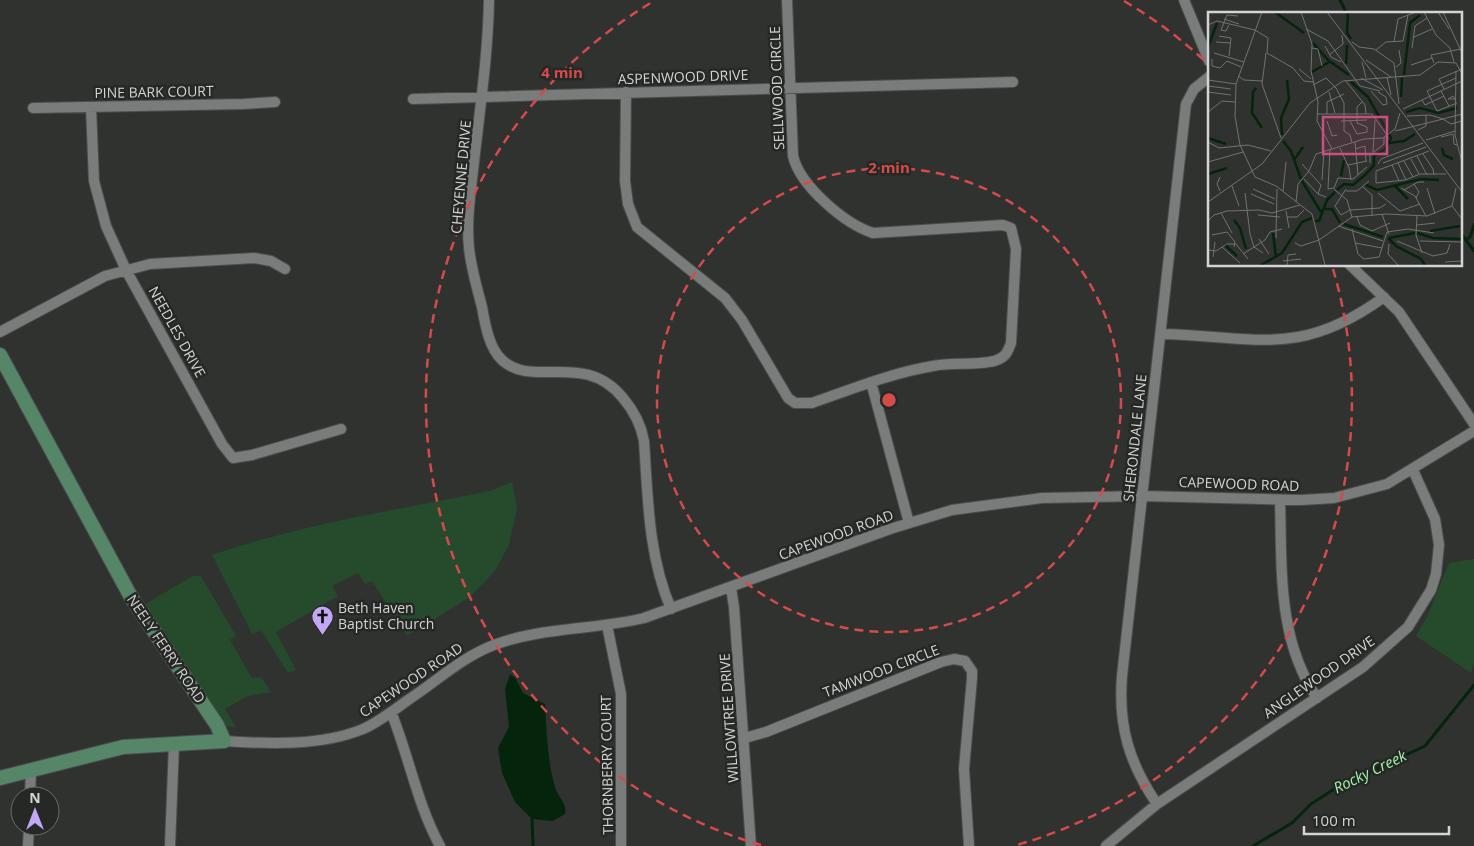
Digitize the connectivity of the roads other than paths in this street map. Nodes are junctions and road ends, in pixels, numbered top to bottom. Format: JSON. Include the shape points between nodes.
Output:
{"nodes":[{"id":1,"x":489,"y":0,"type":"edge"},
{"id":2,"x":787,"y":0,"type":"edge"},
{"id":3,"x":1184,"y":0,"type":"edge"},
{"id":4,"x":1208,"y":59,"type":"edge"},
{"id":5,"x":1208,"y":78,"type":"edge"},
{"id":6,"x":1013,"y":82,"type":"dead end"},
{"id":7,"x":790,"y":87,"type":"junction"},
{"id":8,"x":626,"y":92,"type":"junction"},
{"id":9,"x":482,"y":97,"type":"junction"},
{"id":10,"x":414,"y":99,"type":"dead end"},
{"id":11,"x":275,"y":102,"type":"dead end"},
{"id":12,"x":91,"y":106,"type":"junction"},
{"id":13,"x":33,"y":108,"type":"dead end"},
{"id":14,"x":1351,"y":266,"type":"edge"},
{"id":15,"x":285,"y":269,"type":"dead end"},
{"id":16,"x":126,"y":270,"type":"junction"},
{"id":17,"x":1384,"y":297,"type":"junction"},
{"id":18,"x":0,"y":332,"type":"edge"},
{"id":19,"x":1161,"y":334,"type":"junction"},
{"id":20,"x":0,"y":355,"type":"edge"},
{"id":21,"x":871,"y":382,"type":"junction"},
{"id":22,"x":1474,"y":424,"type":"edge"},
{"id":23,"x":340,"y":429,"type":"dead end"},
{"id":24,"x":1474,"y":431,"type":"edge"},
{"id":25,"x":1413,"y":470,"type":"junction"},
{"id":26,"x":1143,"y":496,"type":"junction"},
{"id":27,"x":1280,"y":500,"type":"junction"},
{"id":28,"x":909,"y":523,"type":"junction"},
{"id":29,"x":731,"y":588,"type":"junction"},
{"id":30,"x":671,"y":609,"type":"junction"},
{"id":31,"x":607,"y":625,"type":"junction"},
{"id":32,"x":1318,"y":698,"type":"junction"},
{"id":33,"x":391,"y":712,"type":"junction"},
{"id":34,"x":745,"y":738,"type":"junction"},
{"id":35,"x":224,"y":741,"type":"junction"},
{"id":36,"x":174,"y":744,"type":"junction"},
{"id":37,"x":31,"y":770,"type":"junction"},
{"id":38,"x":0,"y":778,"type":"edge"},
{"id":39,"x":30,"y":786,"type":"edge"},
{"id":40,"x":1157,"y":804,"type":"junction"},
{"id":41,"x":170,"y":846,"type":"edge"},
{"id":42,"x":440,"y":846,"type":"edge"},
{"id":43,"x":621,"y":846,"type":"edge"},
{"id":44,"x":751,"y":846,"type":"edge"},
{"id":45,"x":969,"y":846,"type":"edge"},
{"id":46,"x":1106,"y":846,"type":"edge"}],
"edges":[{"from":1,"to":9,"type":"street","name":"CHEYENNE DRIVE","via":[[489,36]]},
{"from":2,"to":7,"type":"street","name":"SELLWOOD CIRCLE"},
{"from":3,"to":4,"type":"street"},
{"from":5,"to":19,"type":"street","name":"SHERONDALE LANE","via":[[1194,89],[1186,104]]},
{"from":6,"to":7,"type":"street","name":"ASPENWOOD DRIVE"},
{"from":7,"to":8,"type":"street","name":"ASPENWOOD DRIVE"},
{"from":7,"to":21,"type":"street","name":"SELLWOOD CIRCLE","via":[[798,172],[809,186],[854,225],[880,233],[1003,225],[1011,228],[1014,236],[1011,343],[1006,354],[990,362],[940,364]]},
{"from":8,"to":9,"type":"street","name":"ASPENWOOD DRIVE"},
{"from":8,"to":21,"type":"street","name":"SELLWOOD CIRCLE","via":[[625,181],[628,204],[637,227],[724,298],[742,320],[784,394],[792,401],[812,402]]},
{"from":9,"to":10,"type":"street","name":"ASPENWOOD DRIVE"},
{"from":9,"to":30,"type":"street","name":"CHEYENNE DRIVE","via":[[470,203],[469,249],[492,346],[502,360],[522,370],[594,375],[612,386],[631,408],[644,441],[655,562]]},
{"from":11,"to":12,"type":"street","name":"PINE BARK COURT"},
{"from":12,"to":13,"type":"street","name":"PINE BARK COURT"},
{"from":12,"to":16,"type":"street","name":"NEEDLES DRIVE","via":[[92,166],[97,198]]},
{"from":14,"to":17,"type":"street"},
{"from":15,"to":16,"type":"street","via":[[271,261],[254,258],[174,261]]},
{"from":16,"to":18,"type":"street","via":[[105,276]]},
{"from":16,"to":23,"type":"street","name":"NEEDLES DRIVE","via":[[222,444],[233,458]]},
{"from":17,"to":19,"type":"street","via":[[1340,325],[1293,339],[1259,341]]},
{"from":17,"to":22,"type":"street","via":[[1404,318]]},
{"from":19,"to":26,"type":"street","name":"SHERONDALE LANE"},
{"from":20,"to":35,"type":"street","name":"NEELY FERRY ROAD","via":[[131,597],[217,725]]},
{"from":21,"to":28,"type":"street"},
{"from":24,"to":25,"type":"street","name":"CAPEWOOD ROAD"},
{"from":25,"to":27,"type":"street","name":"CAPEWOOD ROAD","via":[[1387,484],[1352,495],[1320,500]]},
{"from":25,"to":32,"type":"street","name":"ANGLEWOOD DRIVE","via":[[1438,532],[1439,559],[1431,590],[1417,615],[1397,638],[1363,667]]},
{"from":26,"to":27,"type":"street","name":"CAPEWOOD ROAD"},
{"from":26,"to":28,"type":"street","name":"CAPEWOOD ROAD","via":[[1004,501],[952,510]]},
{"from":26,"to":40,"type":"street","name":"SHERONDALE LANE","via":[[1121,706],[1132,761]]},
{"from":27,"to":32,"type":"street","via":[[1284,604],[1289,635],[1298,665]]},
{"from":28,"to":29,"type":"street","name":"CAPEWOOD ROAD"},
{"from":29,"to":30,"type":"street","name":"CAPEWOOD ROAD"},
{"from":29,"to":34,"type":"street","name":"WILLOWTREE DRIVE"},
{"from":30,"to":31,"type":"street","name":"CAPEWOOD ROAD"},
{"from":31,"to":33,"type":"street","name":"CAPEWOOD ROAD","via":[[528,636],[495,645],[459,663]]},
{"from":31,"to":43,"type":"street","name":"THORNBERRY COURT","via":[[621,694]]},
{"from":32,"to":40,"type":"street","name":"ANGLEWOOD DRIVE"},
{"from":33,"to":35,"type":"street","name":"CAPEWOOD ROAD","via":[[363,729],[329,739]]},
{"from":33,"to":42,"type":"street","via":[[425,816]]},
{"from":34,"to":44,"type":"street","name":"WILLOWTREE DRIVE"},
{"from":34,"to":45,"type":"street","name":"TAMWOOD CIRCLE","via":[[941,662],[965,661],[972,671],[964,769]]},
{"from":35,"to":36,"type":"street"},
{"from":36,"to":37,"type":"street","via":[[114,749]]},
{"from":36,"to":41,"type":"street"},
{"from":37,"to":38,"type":"street"},
{"from":37,"to":39,"type":"street"},
{"from":40,"to":46,"type":"street","name":"ANGLEWOOD DRIVE"}]}
